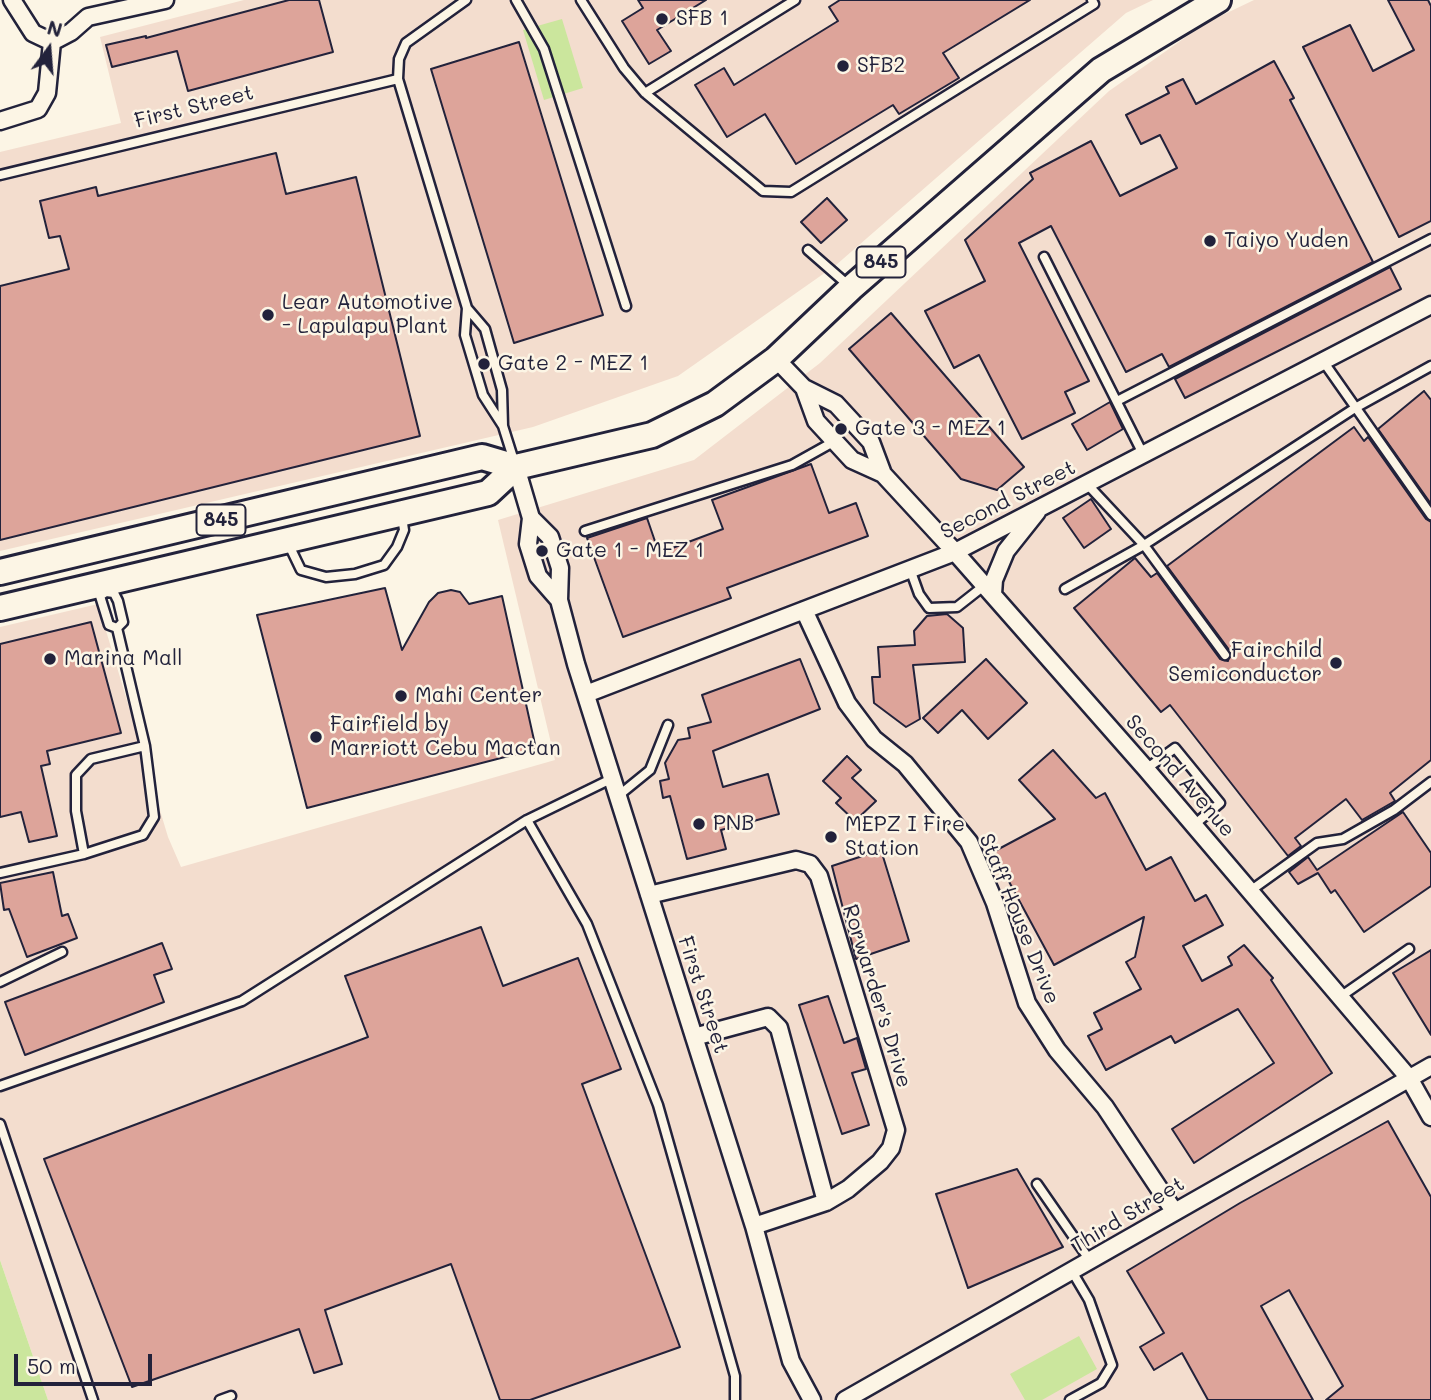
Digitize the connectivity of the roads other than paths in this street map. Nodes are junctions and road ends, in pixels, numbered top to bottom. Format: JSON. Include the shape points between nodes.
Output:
{"nodes":[{"id":1,"x":12,"y":0,"type":"edge"},
{"id":2,"x":165,"y":0,"type":"edge"},
{"id":3,"x":466,"y":0,"type":"edge"},
{"id":4,"x":516,"y":0,"type":"edge"},
{"id":5,"x":581,"y":0,"type":"edge"},
{"id":6,"x":795,"y":0,"type":"edge"},
{"id":7,"x":1218,"y":0,"type":"edge"},
{"id":8,"x":1096,"y":1,"type":"edge"},
{"id":9,"x":52,"y":42,"type":"junction"},
{"id":10,"x":398,"y":79,"type":"junction"},
{"id":11,"x":645,"y":93,"type":"junction"},
{"id":12,"x":0,"y":121,"type":"edge"},
{"id":13,"x":0,"y":175,"type":"edge"},
{"id":14,"x":1431,"y":239,"type":"edge"},
{"id":15,"x":808,"y":250,"type":"dead end"},
{"id":16,"x":1044,"y":257,"type":"dead end"},
{"id":17,"x":851,"y":288,"type":"junction"},
{"id":18,"x":1431,"y":305,"type":"edge"},
{"id":19,"x":626,"y":306,"type":"dead end"},
{"id":20,"x":467,"y":308,"type":"junction"},
{"id":21,"x":776,"y":359,"type":"junction"},
{"id":22,"x":1323,"y":361,"type":"junction"},
{"id":23,"x":1431,"y":366,"type":"edge"},
{"id":24,"x":804,"y":388,"type":"junction"},
{"id":25,"x":1118,"y":401,"type":"junction"},
{"id":26,"x":1354,"y":408,"type":"junction"},
{"id":27,"x":503,"y":426,"type":"junction"},
{"id":28,"x":835,"y":441,"type":"junction"},
{"id":29,"x":1144,"y":455,"type":"junction"},
{"id":30,"x":516,"y":467,"type":"junction"},
{"id":31,"x":883,"y":474,"type":"junction"},
{"id":32,"x":1087,"y":484,"type":"junction"},
{"id":33,"x":1040,"y":509,"type":"junction"},
{"id":34,"x":401,"y":513,"type":"junction"},
{"id":35,"x":1431,"y":514,"type":"edge"},
{"id":36,"x":531,"y":518,"type":"junction"},
{"id":37,"x":585,"y":531,"type":"dead end"},
{"id":38,"x":287,"y":540,"type":"junction"},
{"id":39,"x":1144,"y":545,"type":"junction"},
{"id":40,"x":956,"y":552,"type":"junction"},
{"id":41,"x":910,"y":569,"type":"junction"},
{"id":42,"x":0,"y":572,"type":"edge"},
{"id":43,"x":105,"y":588,"type":"junction"},
{"id":44,"x":1065,"y":589,"type":"dead end"},
{"id":45,"x":989,"y":590,"type":"junction"},
{"id":46,"x":559,"y":600,"type":"junction"},
{"id":47,"x":0,"y":608,"type":"edge"},
{"id":48,"x":804,"y":610,"type":"junction"},
{"id":49,"x":117,"y":628,"type":"junction"},
{"id":50,"x":1225,"y":655,"type":"dead end"},
{"id":51,"x":586,"y":694,"type":"junction"},
{"id":52,"x":668,"y":725,"type":"dead end"},
{"id":53,"x":145,"y":746,"type":"junction"},
{"id":54,"x":1146,"y":768,"type":"junction"},
{"id":55,"x":612,"y":778,"type":"junction"},
{"id":56,"x":1431,"y":782,"type":"edge"},
{"id":57,"x":618,"y":796,"type":"junction"},
{"id":58,"x":527,"y":820,"type":"junction"},
{"id":59,"x":1194,"y":825,"type":"junction"},
{"id":60,"x":85,"y":854,"type":"junction"},
{"id":61,"x":0,"y":873,"type":"edge"},
{"id":62,"x":1250,"y":891,"type":"junction"},
{"id":63,"x":649,"y":895,"type":"junction"},
{"id":64,"x":1409,"y":949,"type":"dead end"},
{"id":65,"x":62,"y":952,"type":"dead end"},
{"id":66,"x":0,"y":982,"type":"edge"},
{"id":67,"x":1340,"y":997,"type":"junction"},
{"id":68,"x":694,"y":1037,"type":"junction"},
{"id":69,"x":1431,"y":1066,"type":"edge"},
{"id":70,"x":1409,"y":1078,"type":"junction"},
{"id":71,"x":0,"y":1086,"type":"edge"},
{"id":72,"x":1431,"y":1117,"type":"edge"},
{"id":73,"x":0,"y":1124,"type":"edge"},
{"id":74,"x":1037,"y":1184,"type":"dead end"},
{"id":75,"x":826,"y":1202,"type":"junction"},
{"id":76,"x":1174,"y":1211,"type":"junction"},
{"id":77,"x":754,"y":1226,"type":"junction"},
{"id":78,"x":1091,"y":1262,"type":"junction"},
{"id":79,"x":1073,"y":1273,"type":"junction"},
{"id":80,"x":231,"y":1396,"type":"dead end"},
{"id":81,"x":93,"y":1400,"type":"edge"},
{"id":82,"x":220,"y":1400,"type":"edge"},
{"id":83,"x":735,"y":1400,"type":"edge"},
{"id":84,"x":812,"y":1400,"type":"edge"},
{"id":85,"x":845,"y":1400,"type":"edge"},
{"id":86,"x":1070,"y":1400,"type":"edge"}],
"edges":[{"from":1,"to":9,"type":"street","via":[[33,33]]},
{"from":2,"to":9,"type":"street","via":[[88,17]]},
{"from":3,"to":10,"type":"lane","name":"First Street","via":[[406,43]]},
{"from":4,"to":19,"type":"lane","via":[[544,49]]},
{"from":5,"to":11,"type":"lane"},
{"from":6,"to":11,"type":"lane"},
{"from":7,"to":17,"type":"main road","number":"845","via":[[1101,70]]},
{"from":8,"to":11,"type":"lane","via":[[791,192],[763,191]]},
{"from":9,"to":12,"type":"street","via":[[47,93],[38,109]]},
{"from":10,"to":13,"type":"lane","name":"First Street"},
{"from":10,"to":20,"type":"lane","name":"First Street"},
{"from":14,"to":25,"type":"lane"},
{"from":15,"to":17,"type":"lane"},
{"from":16,"to":25,"type":"lane"},
{"from":17,"to":21,"type":"main road","number":"845"},
{"from":18,"to":22,"type":"street","name":"Second Street"},
{"from":20,"to":27,"type":"lane","name":"First Street","via":[[465,335],[480,386]]},
{"from":20,"to":27,"type":"lane","name":"First Street","via":[[485,329],[502,390]]},
{"from":21,"to":24,"type":"street","name":"Second Avenue"},
{"from":21,"to":30,"type":"main road","number":"845","via":[[715,404],[652,436]]},
{"from":22,"to":26,"type":"lane"},
{"from":22,"to":29,"type":"street","name":"Second Street"},
{"from":23,"to":26,"type":"lane"},
{"from":24,"to":28,"type":"street","name":"Second Avenue","via":[[816,422]]},
{"from":24,"to":31,"type":"street","name":"Second Avenue","via":[[836,404],[872,442]]},
{"from":25,"to":29,"type":"lane"},
{"from":26,"to":35,"type":"lane"},
{"from":26,"to":39,"type":"lane"},
{"from":27,"to":30,"type":"lane","name":"First Street"},
{"from":28,"to":31,"type":"street","name":"Second Avenue","via":[[852,460]]},
{"from":28,"to":37,"type":"lane","via":[[792,465]]},
{"from":29,"to":32,"type":"street","name":"Second Street"},
{"from":30,"to":34,"type":"main road","number":"845","via":[[488,493]]},
{"from":30,"to":36,"type":"street","name":"First Street"},
{"from":30,"to":42,"type":"main road","number":"845","via":[[482,457]]},
{"from":31,"to":40,"type":"street","name":"Second Avenue"},
{"from":32,"to":33,"type":"street","name":"Second Street"},
{"from":32,"to":39,"type":"lane"},
{"from":33,"to":40,"type":"street","name":"Second Street"},
{"from":33,"to":45,"type":"street","via":[[1006,551]]},
{"from":34,"to":38,"type":"main road","number":"845"},
{"from":34,"to":38,"type":"lane","via":[[404,530],[384,565],[355,574],[326,577],[301,570]]},
{"from":36,"to":46,"type":"street","name":"First Street","via":[[550,537],[560,568]]},
{"from":36,"to":46,"type":"street","name":"First Street","via":[[528,544],[538,576]]},
{"from":38,"to":43,"type":"main road","number":"845"},
{"from":39,"to":44,"type":"lane"},
{"from":39,"to":50,"type":"lane"},
{"from":40,"to":41,"type":"street","name":"Second Street"},
{"from":40,"to":45,"type":"street","name":"Second Avenue"},
{"from":41,"to":45,"type":"lane","via":[[929,608],[957,607]]},
{"from":41,"to":48,"type":"street","name":"Second Street"},
{"from":43,"to":47,"type":"main road","number":"845"},
{"from":43,"to":49,"type":"lane","via":[[102,603],[109,625]]},
{"from":43,"to":49,"type":"lane","via":[[118,601],[124,622]]},
{"from":45,"to":54,"type":"street","name":"Second Avenue"},
{"from":46,"to":51,"type":"street","name":"First Street"},
{"from":48,"to":51,"type":"street","name":"Second Street"},
{"from":48,"to":76,"type":"street","name":"Staff House Drive","via":[[846,703],[874,739],[905,764],[969,842],[995,903],[1027,1003],[1057,1050],[1105,1107]]},
{"from":49,"to":53,"type":"lane"},
{"from":51,"to":55,"type":"street","name":"First Street"},
{"from":52,"to":57,"type":"lane","via":[[650,770]]},
{"from":53,"to":60,"type":"lane","via":[[154,817],[150,827],[144,835]]},
{"from":53,"to":60,"type":"lane","via":[[91,759],[76,775],[76,811]]},
{"from":54,"to":59,"type":"street","name":"Second Avenue"},
{"from":54,"to":59,"type":"lane","via":[[1175,748],[1220,803]]},
{"from":55,"to":57,"type":"street","name":"First Street"},
{"from":55,"to":58,"type":"lane"},
{"from":56,"to":62,"type":"lane","via":[[1343,839],[1317,842]]},
{"from":57,"to":63,"type":"street","name":"First Street"},
{"from":58,"to":71,"type":"lane","via":[[242,1001]]},
{"from":58,"to":83,"type":"lane","via":[[587,924],[658,1105],[735,1376]]},
{"from":59,"to":62,"type":"street","name":"Second Avenue"},
{"from":60,"to":61,"type":"lane"},
{"from":62,"to":67,"type":"street","name":"Second Avenue"},
{"from":63,"to":68,"type":"street","name":"First Street"},
{"from":63,"to":75,"type":"street","name":"Rorwarder's Drive","via":[[796,860],[810,864],[818,876],[895,1130],[891,1148],[880,1162]]},
{"from":64,"to":67,"type":"lane"},
{"from":65,"to":66,"type":"lane"},
{"from":67,"to":70,"type":"street","name":"Second Avenue"},
{"from":68,"to":75,"type":"street","via":[[768,1017],[779,1028]]},
{"from":68,"to":77,"type":"street","name":"First Street"},
{"from":69,"to":70,"type":"street","name":"Third Street"},
{"from":70,"to":72,"type":"street","name":"Second Avenue"},
{"from":70,"to":76,"type":"street","name":"Third Street"},
{"from":73,"to":81,"type":"lane"},
{"from":74,"to":78,"type":"lane"},
{"from":75,"to":77,"type":"street","name":"Rorwarder's Drive"},
{"from":76,"to":78,"type":"street","name":"Third Street"},
{"from":77,"to":84,"type":"street","name":"First Street","via":[[791,1360]]},
{"from":78,"to":79,"type":"street","name":"Third Street"},
{"from":79,"to":85,"type":"street","name":"Third Street"},
{"from":79,"to":86,"type":"lane","via":[[1112,1365],[1101,1383]]},
{"from":80,"to":82,"type":"lane"}]}
